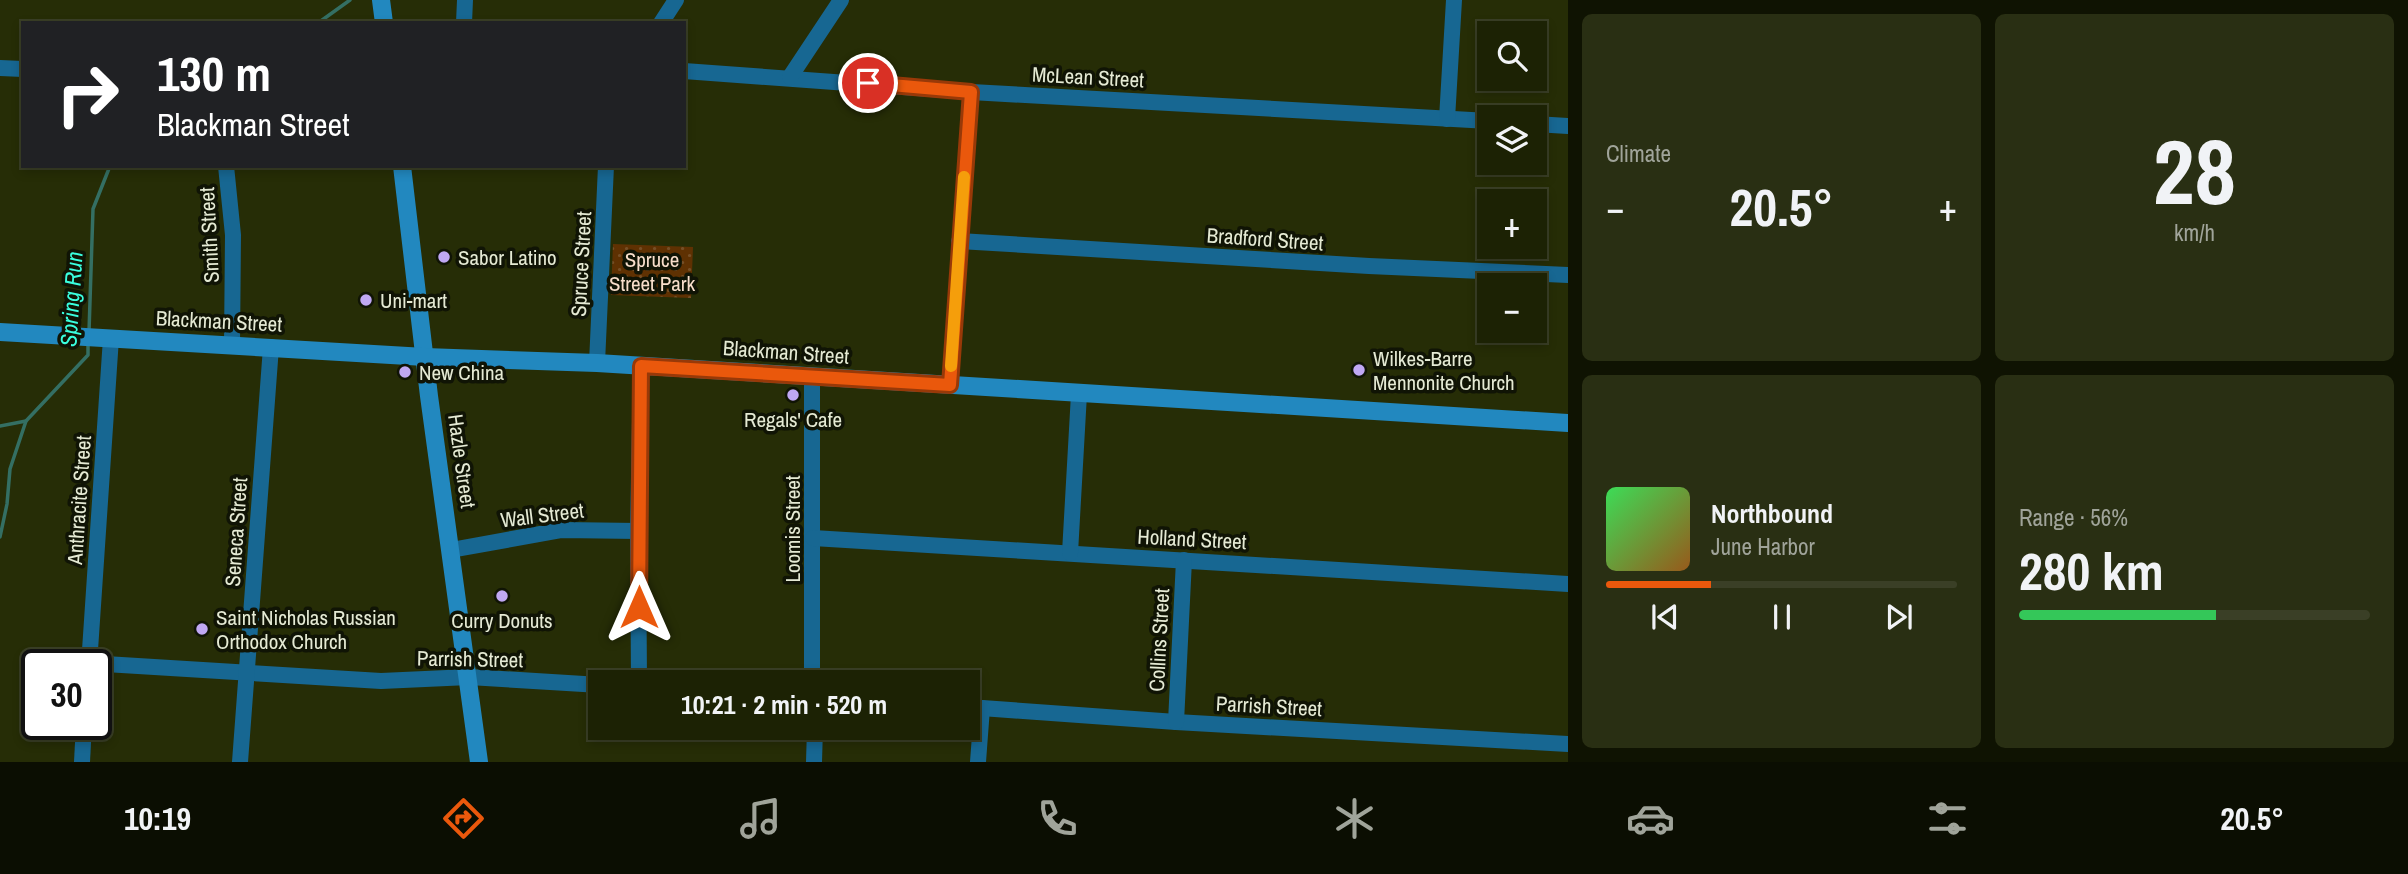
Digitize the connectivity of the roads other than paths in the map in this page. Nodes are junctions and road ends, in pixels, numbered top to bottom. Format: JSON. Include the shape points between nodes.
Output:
{"nodes":[{"id":1,"x":465,"y":0,"type":"edge"},
{"id":2,"x":676,"y":0,"type":"edge"},
{"id":3,"x":841,"y":0,"type":"edge"},
{"id":4,"x":1454,"y":0,"type":"edge"},
{"id":5,"x":381,"y":1,"type":"edge"},
{"id":6,"x":384,"y":21,"type":"edge"},
{"id":7,"x":464,"y":21,"type":"edge"},
{"id":8,"x":662,"y":21,"type":"edge"},
{"id":9,"x":0,"y":68,"type":"edge"},
{"id":10,"x":21,"y":69,"type":"edge"},
{"id":11,"x":686,"y":71,"type":"edge"},
{"id":12,"x":790,"y":77,"type":"junction"},
{"id":13,"x":971,"y":92,"type":"junction"},
{"id":14,"x":1447,"y":119,"type":"junction"},
{"id":15,"x":1477,"y":120,"type":"edge"},
{"id":16,"x":1547,"y":125,"type":"edge"},
{"id":17,"x":1568,"y":126,"type":"edge"},
{"id":18,"x":226,"y":168,"type":"edge"},
{"id":19,"x":402,"y":168,"type":"edge"},
{"id":20,"x":606,"y":168,"type":"edge"},
{"id":21,"x":959,"y":241,"type":"junction"},
{"id":22,"x":1568,"y":275,"type":"edge"},
{"id":23,"x":0,"y":332,"type":"edge"},
{"id":24,"x":95,"y":337,"type":"junction"},
{"id":25,"x":232,"y":344,"type":"junction"},
{"id":26,"x":271,"y":347,"type":"junction"},
{"id":27,"x":425,"y":357,"type":"junction"},
{"id":28,"x":597,"y":363,"type":"junction"},
{"id":29,"x":641,"y":366,"type":"junction"},
{"id":30,"x":812,"y":376,"type":"junction"},
{"id":31,"x":950,"y":385,"type":"junction"},
{"id":32,"x":1079,"y":394,"type":"junction"},
{"id":33,"x":1568,"y":423,"type":"edge"},
{"id":34,"x":638,"y":531,"type":"junction"},
{"id":35,"x":813,"y":538,"type":"junction"},
{"id":36,"x":452,"y":550,"type":"junction"},
{"id":37,"x":1070,"y":554,"type":"junction"},
{"id":38,"x":1184,"y":560,"type":"junction"},
{"id":39,"x":1568,"y":584,"type":"edge"},
{"id":40,"x":89,"y":649,"type":"edge"},
{"id":41,"x":112,"y":665,"type":"edge"},
{"id":42,"x":639,"y":670,"type":"edge"},
{"id":43,"x":812,"y":670,"type":"edge"},
{"id":44,"x":246,"y":673,"type":"junction"},
{"id":45,"x":469,"y":677,"type":"junction"},
{"id":46,"x":588,"y":684,"type":"edge"},
{"id":47,"x":980,"y":707,"type":"edge"},
{"id":48,"x":1177,"y":722,"type":"junction"},
{"id":49,"x":84,"y":740,"type":"edge"},
{"id":50,"x":815,"y":740,"type":"edge"},
{"id":51,"x":977,"y":740,"type":"edge"},
{"id":52,"x":1568,"y":744,"type":"edge"},
{"id":53,"x":82,"y":762,"type":"edge"},
{"id":54,"x":240,"y":762,"type":"edge"},
{"id":55,"x":479,"y":762,"type":"edge"},
{"id":56,"x":814,"y":762,"type":"edge"},
{"id":57,"x":978,"y":762,"type":"edge"}],
"edges":[{"from":1,"to":7,"type":"street"},
{"from":2,"to":8,"type":"street"},
{"from":3,"to":12,"type":"street"},
{"from":4,"to":14,"type":"street"},
{"from":5,"to":6,"type":"main road"},
{"from":9,"to":10,"type":"street"},
{"from":11,"to":12,"type":"street","name":"McLean Street"},
{"from":12,"to":13,"type":"street","name":"McLean Street"},
{"from":13,"to":14,"type":"street","name":"McLean Street"},
{"from":13,"to":21,"type":"street"},
{"from":14,"to":15,"type":"street","name":"McLean Street"},
{"from":16,"to":17,"type":"street"},
{"from":18,"to":25,"type":"street","name":"Smith Street","via":[[233,235]]},
{"from":19,"to":27,"type":"main road","name":"Hazle Street"},
{"from":20,"to":28,"type":"street","name":"Spruce Street"},
{"from":21,"to":22,"type":"street","name":"Bradford Street"},
{"from":21,"to":31,"type":"street"},
{"from":23,"to":24,"type":"main road","name":"Blackman Street"},
{"from":24,"to":25,"type":"main road","name":"Blackman Street"},
{"from":24,"to":40,"type":"street","name":"Anthracite Street"},
{"from":25,"to":26,"type":"main road","name":"Blackman Street"},
{"from":26,"to":27,"type":"main road","name":"Blackman Street"},
{"from":26,"to":44,"type":"street","name":"Seneca Street"},
{"from":27,"to":28,"type":"main road","name":"Blackman Street"},
{"from":27,"to":36,"type":"main road","name":"Hazle Street"},
{"from":28,"to":29,"type":"main road","name":"Blackman Street"},
{"from":29,"to":30,"type":"main road","name":"Blackman Street"},
{"from":29,"to":34,"type":"street"},
{"from":30,"to":31,"type":"main road","name":"Blackman Street"},
{"from":30,"to":35,"type":"street","name":"Loomis Street"},
{"from":31,"to":32,"type":"main road","name":"Blackman Street"},
{"from":32,"to":33,"type":"main road","name":"Blackman Street"},
{"from":32,"to":37,"type":"street"},
{"from":34,"to":36,"type":"street","name":"Wall Street","via":[[562,530]]},
{"from":34,"to":42,"type":"street"},
{"from":35,"to":37,"type":"street","name":"Holland Street"},
{"from":35,"to":43,"type":"street","name":"Loomis Street"},
{"from":36,"to":45,"type":"main road","name":"Hazle Street"},
{"from":37,"to":38,"type":"street","name":"Holland Street"},
{"from":38,"to":39,"type":"street","name":"Holland Street"},
{"from":38,"to":48,"type":"street","name":"Collins Street"},
{"from":41,"to":44,"type":"street","name":"Parrish Street"},
{"from":44,"to":45,"type":"street","name":"Parrish Street","via":[[381,681]]},
{"from":44,"to":54,"type":"street","name":"Seneca Street"},
{"from":45,"to":46,"type":"street","name":"Parrish Street"},
{"from":45,"to":55,"type":"main road","name":"Hazle Street"},
{"from":47,"to":48,"type":"street","name":"Parrish Street"},
{"from":48,"to":52,"type":"street","name":"Parrish Street"},
{"from":49,"to":53,"type":"street"},
{"from":50,"to":56,"type":"street"},
{"from":51,"to":57,"type":"street"}]}
